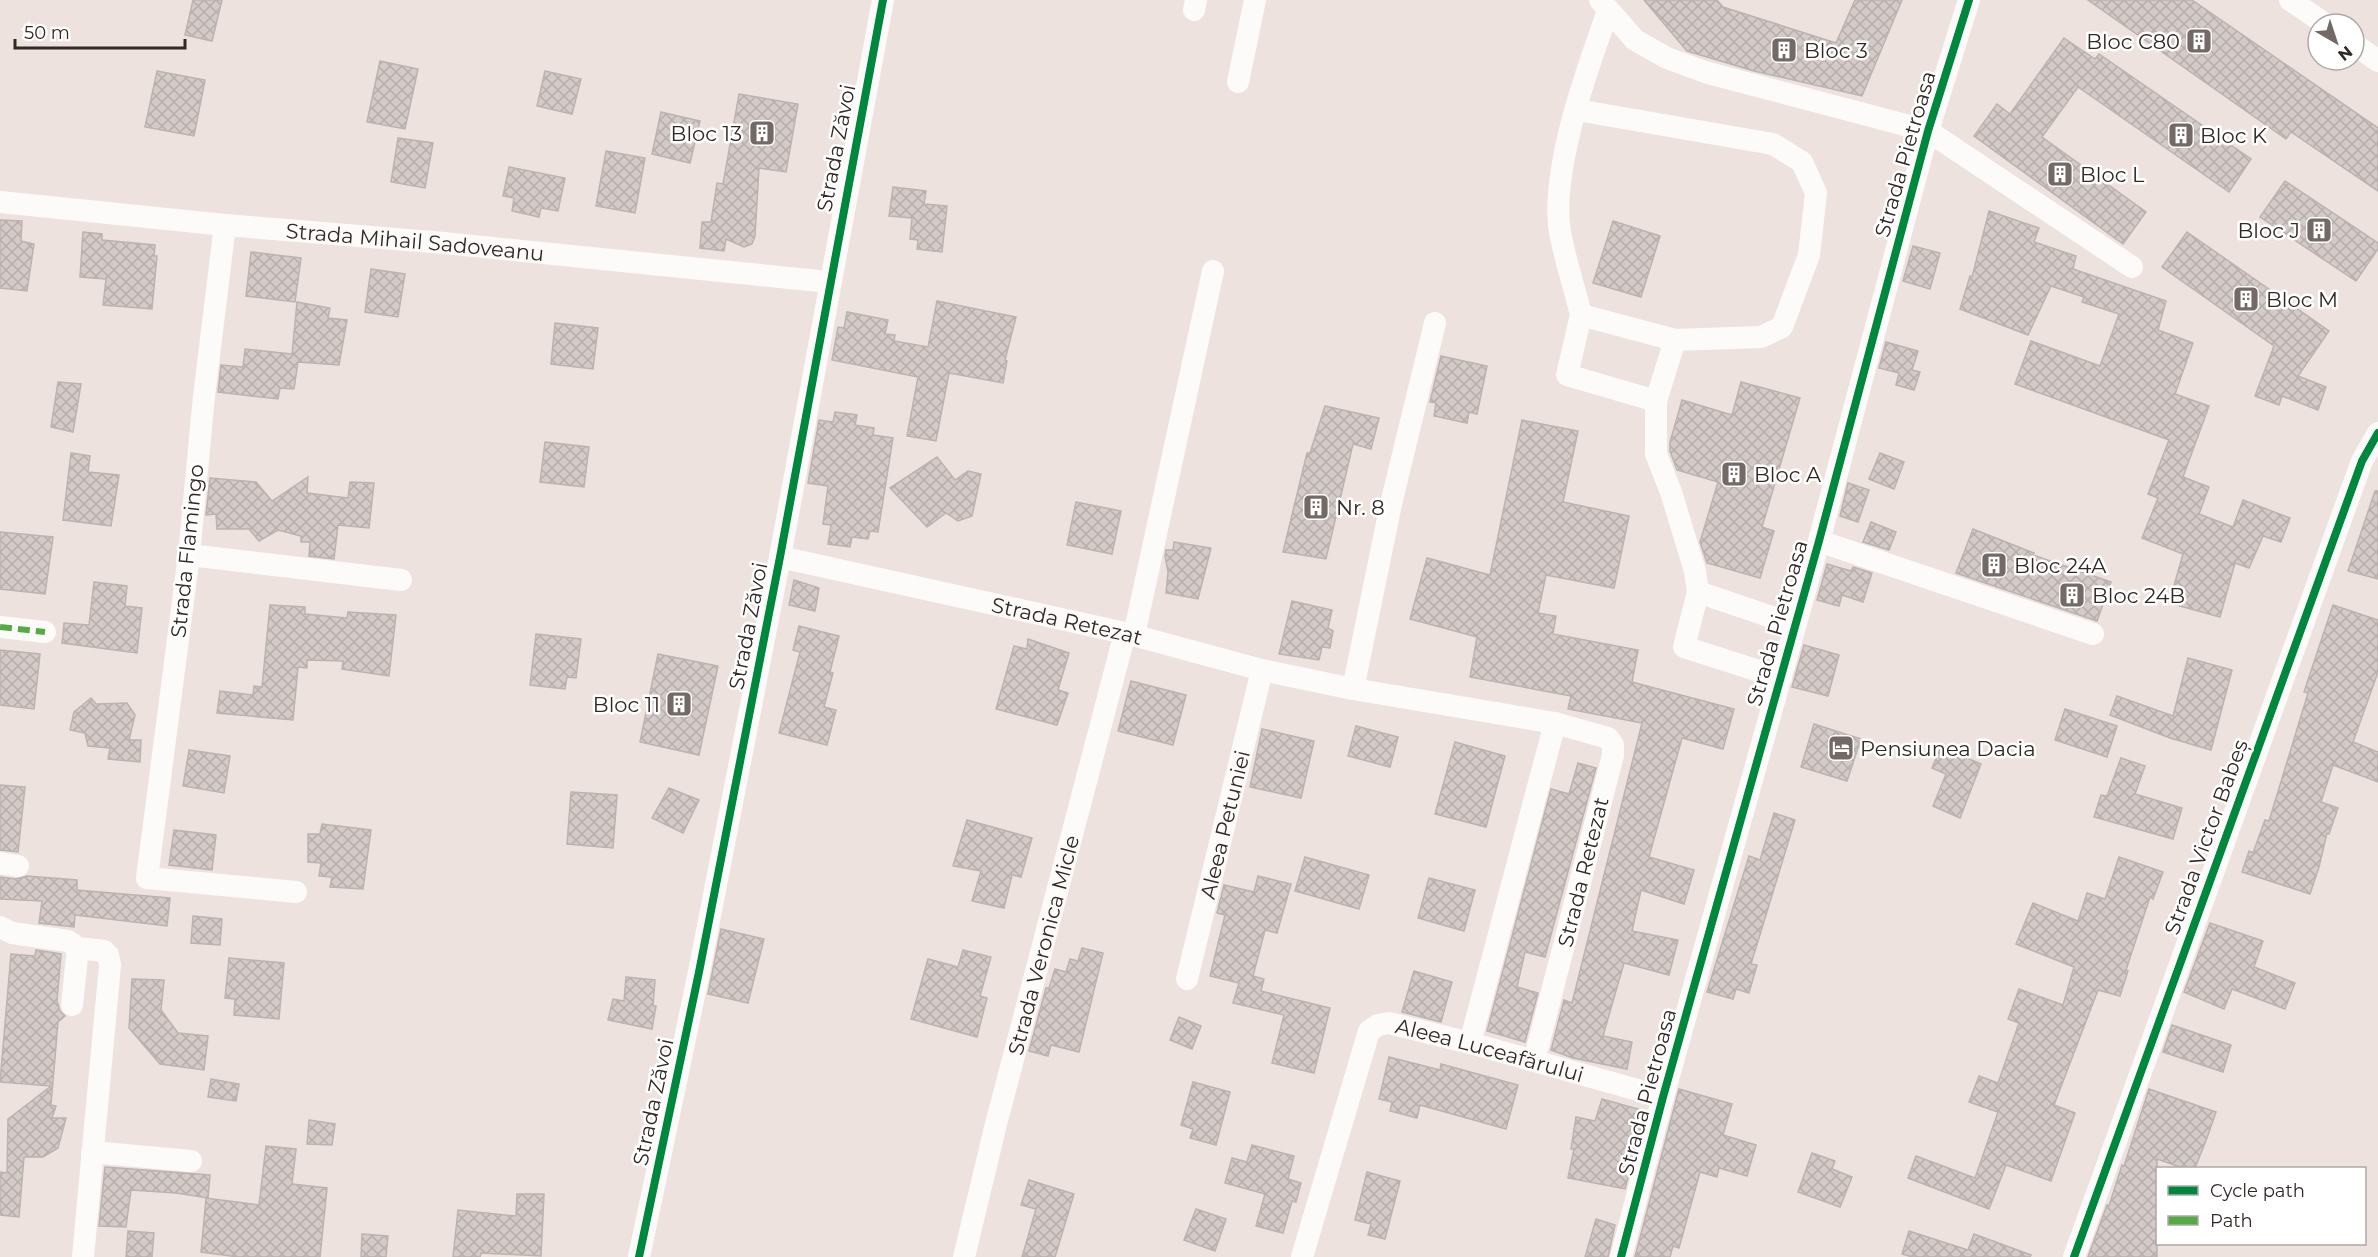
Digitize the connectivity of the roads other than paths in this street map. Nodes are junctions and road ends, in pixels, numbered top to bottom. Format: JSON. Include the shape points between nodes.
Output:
{"nodes":[{"id":1,"x":883,"y":0,"type":"edge"},
{"id":2,"x":1255,"y":0,"type":"edge"},
{"id":3,"x":1969,"y":0,"type":"edge"},
{"id":4,"x":2290,"y":0,"type":"edge"},
{"id":5,"x":1604,"y":5,"type":"edge"},
{"id":6,"x":2308,"y":12,"type":"edge"},
{"id":7,"x":1238,"y":82,"type":"dead end"},
{"id":8,"x":1577,"y":110,"type":"junction"},
{"id":9,"x":1928,"y":131,"type":"junction"},
{"id":10,"x":0,"y":202,"type":"edge"},
{"id":11,"x":225,"y":225,"type":"junction"},
{"id":12,"x":2132,"y":267,"type":"dead end"},
{"id":13,"x":1213,"y":272,"type":"dead end"},
{"id":14,"x":829,"y":282,"type":"junction"},
{"id":15,"x":1581,"y":315,"type":"junction"},
{"id":16,"x":1435,"y":323,"type":"dead end"},
{"id":17,"x":1675,"y":340,"type":"junction"},
{"id":18,"x":1656,"y":401,"type":"junction"},
{"id":19,"x":2378,"y":432,"type":"edge"},
{"id":20,"x":1819,"y":541,"type":"junction"},
{"id":21,"x":189,"y":555,"type":"junction"},
{"id":22,"x":780,"y":557,"type":"junction"},
{"id":23,"x":401,"y":580,"type":"dead end"},
{"id":24,"x":1698,"y":592,"type":"junction"},
{"id":25,"x":1795,"y":625,"type":"junction"},
{"id":26,"x":0,"y":627,"type":"edge"},
{"id":27,"x":45,"y":632,"type":"dead end"},
{"id":28,"x":1130,"y":634,"type":"junction"},
{"id":29,"x":2093,"y":634,"type":"dead end"},
{"id":30,"x":1262,"y":669,"type":"junction"},
{"id":31,"x":1781,"y":678,"type":"junction"},
{"id":32,"x":1353,"y":689,"type":"junction"},
{"id":33,"x":1555,"y":723,"type":"junction"},
{"id":34,"x":296,"y":892,"type":"dead end"},
{"id":35,"x":0,"y":927,"type":"edge"},
{"id":36,"x":78,"y":948,"type":"junction"},
{"id":37,"x":1187,"y":979,"type":"dead end"},
{"id":38,"x":72,"y":1005,"type":"dead end"},
{"id":39,"x":1470,"y":1043,"type":"junction"},
{"id":40,"x":1534,"y":1061,"type":"junction"},
{"id":41,"x":1663,"y":1097,"type":"junction"},
{"id":42,"x":93,"y":1152,"type":"junction"},
{"id":43,"x":191,"y":1161,"type":"dead end"},
{"id":44,"x":83,"y":1257,"type":"edge"},
{"id":45,"x":639,"y":1257,"type":"edge"},
{"id":46,"x":964,"y":1257,"type":"edge"},
{"id":47,"x":1302,"y":1257,"type":"edge"},
{"id":48,"x":1621,"y":1257,"type":"edge"},
{"id":49,"x":2074,"y":1257,"type":"edge"}],
"edges":[{"from":1,"to":14,"type":"street","name":"Strada Zăvoi"},
{"from":2,"to":7,"type":"street"},
{"from":3,"to":9,"type":"street","name":"Strada Pietroasa"},
{"from":4,"to":6,"type":"street"},
{"from":5,"to":8,"type":"street"},
{"from":5,"to":9,"type":"street","name":"Strada Pietroasa","via":[[1635,40],[1667,58],[1708,73]]},
{"from":8,"to":15,"type":"street","via":[[1560,177],[1559,225]]},
{"from":8,"to":17,"type":"street","via":[[1773,144],[1802,162],[1816,193],[1809,255],[1782,327],[1761,337]]},
{"from":9,"to":12,"type":"street"},
{"from":9,"to":20,"type":"street","name":"Strada Pietroasa"},
{"from":10,"to":11,"type":"street","name":"Strada Mihail Sadoveanu"},
{"from":11,"to":14,"type":"street","name":"Strada Mihail Sadoveanu"},
{"from":11,"to":21,"type":"street","name":"Strada Flamingo"},
{"from":13,"to":28,"type":"street","name":"Strada Veronica Micle"},
{"from":14,"to":22,"type":"street","name":"Strada Zăvoi"},
{"from":15,"to":17,"type":"street"},
{"from":15,"to":18,"type":"street","via":[[1567,375]]},
{"from":16,"to":32,"type":"street","via":[[1391,504]]},
{"from":17,"to":18,"type":"street"},
{"from":18,"to":24,"type":"street","via":[[1656,454],[1671,492]]},
{"from":19,"to":49,"type":"street","name":"Strada Victor Babeș","via":[[2361,461]]},
{"from":20,"to":25,"type":"street","name":"Strada Pietroasa"},
{"from":20,"to":29,"type":"street"},
{"from":21,"to":23,"type":"street"},
{"from":21,"to":34,"type":"street","name":"Strada Flamingo","via":[[147,878]]},
{"from":22,"to":28,"type":"street","name":"Strada Retezat"},
{"from":22,"to":45,"type":"street","name":"Strada Zăvoi"},
{"from":24,"to":25,"type":"street"},
{"from":24,"to":31,"type":"street","via":[[1684,647]]},
{"from":25,"to":31,"type":"street","name":"Strada Pietroasa"},
{"from":26,"to":27,"type":"street"},
{"from":28,"to":30,"type":"street","name":"Strada Retezat"},
{"from":28,"to":46,"type":"street","name":"Strada Veronica Micle","via":[[999,1113]]},
{"from":30,"to":32,"type":"street","name":"Strada Retezat"},
{"from":30,"to":37,"type":"street","name":"Aleea Petuniei"},
{"from":31,"to":41,"type":"street","name":"Strada Pietroasa"},
{"from":32,"to":33,"type":"street","name":"Strada Retezat"},
{"from":33,"to":39,"type":"street"},
{"from":33,"to":40,"type":"street","name":"Strada Retezat","via":[[1608,738],[1613,755]]},
{"from":35,"to":36,"type":"street","via":[[12,933],[68,941]]},
{"from":36,"to":38,"type":"street"},
{"from":36,"to":42,"type":"street","via":[[104,951],[110,965]]},
{"from":39,"to":40,"type":"street","name":"Aleea Luceafărului"},
{"from":39,"to":47,"type":"street","name":"Aleea Luceafărului","via":[[1389,1023],[1369,1031]]},
{"from":40,"to":41,"type":"street","name":"Aleea Luceafărului"},
{"from":41,"to":48,"type":"street","name":"Strada Pietroasa"},
{"from":42,"to":43,"type":"street"},
{"from":42,"to":44,"type":"street"}]}
